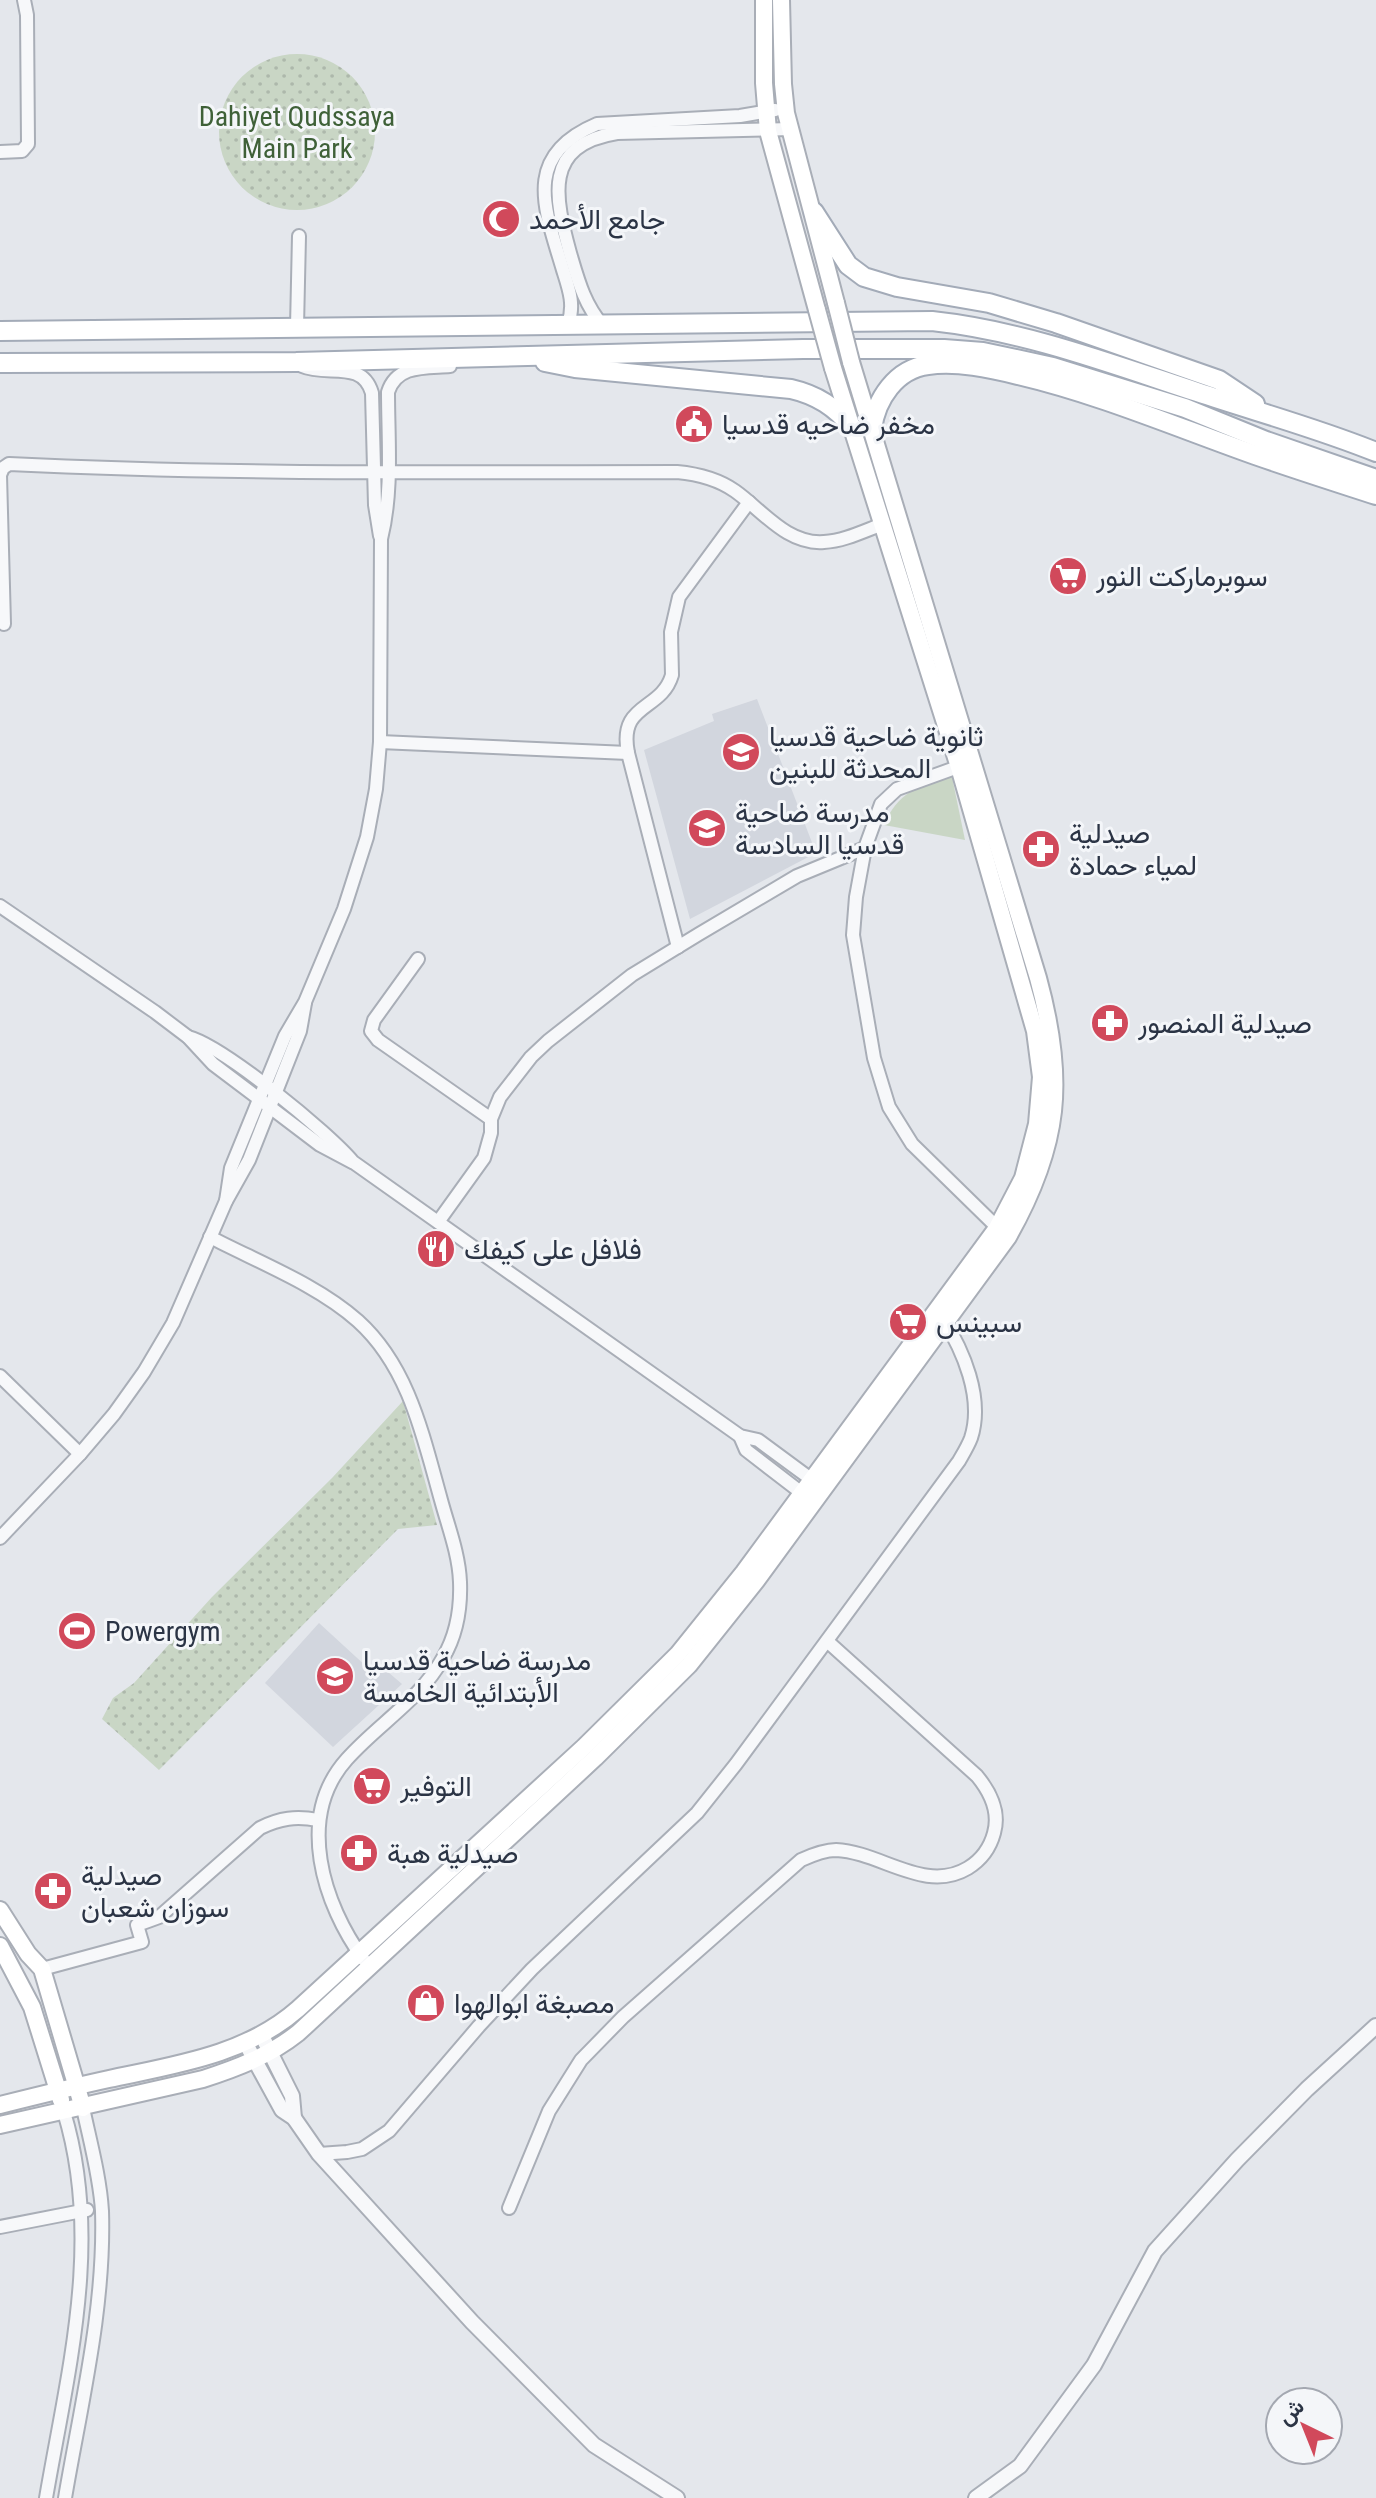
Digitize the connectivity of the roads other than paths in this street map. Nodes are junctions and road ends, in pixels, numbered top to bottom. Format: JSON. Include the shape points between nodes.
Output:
{"nodes":[{"id":1,"x":24,"y":0,"type":"edge"},
{"id":2,"x":764,"y":0,"type":"edge"},
{"id":3,"x":781,"y":0,"type":"edge"},
{"id":4,"x":786,"y":107,"type":"junction"},
{"id":5,"x":766,"y":112,"type":"junction"},
{"id":6,"x":668,"y":126,"type":"junction"},
{"id":7,"x":791,"y":129,"type":"junction"},
{"id":8,"x":768,"y":131,"type":"junction"},
{"id":9,"x":0,"y":152,"type":"edge"},
{"id":10,"x":814,"y":212,"type":"junction"},
{"id":11,"x":299,"y":236,"type":"dead end"},
{"id":12,"x":568,"y":324,"type":"junction"},
{"id":13,"x":603,"y":326,"type":"junction"},
{"id":14,"x":297,"y":327,"type":"junction"},
{"id":15,"x":0,"y":331,"type":"edge"},
{"id":16,"x":528,"y":355,"type":"junction"},
{"id":17,"x":470,"y":357,"type":"junction"},
{"id":18,"x":296,"y":362,"type":"junction"},
{"id":19,"x":0,"y":363,"type":"edge"},
{"id":20,"x":388,"y":392,"type":"junction"},
{"id":21,"x":372,"y":393,"type":"junction"},
{"id":22,"x":1270,"y":414,"type":"junction"},
{"id":23,"x":852,"y":427,"type":"junction"},
{"id":24,"x":872,"y":429,"type":"junction"},
{"id":25,"x":1376,"y":452,"type":"edge"},
{"id":26,"x":373,"y":472,"type":"junction"},
{"id":27,"x":389,"y":472,"type":"junction"},
{"id":28,"x":1376,"y":479,"type":"edge"},
{"id":29,"x":1376,"y":495,"type":"edge"},
{"id":30,"x":749,"y":502,"type":"junction"},
{"id":31,"x":883,"y":524,"type":"junction"},
{"id":32,"x":381,"y":539,"type":"junction"},
{"id":33,"x":4,"y":624,"type":"dead end"},
{"id":34,"x":380,"y":742,"type":"junction"},
{"id":35,"x":628,"y":753,"type":"junction"},
{"id":36,"x":966,"y":764,"type":"junction"},
{"id":37,"x":865,"y":848,"type":"junction"},
{"id":38,"x":0,"y":906,"type":"edge"},
{"id":39,"x":678,"y":947,"type":"junction"},
{"id":40,"x":418,"y":959,"type":"dead end"},
{"id":41,"x":188,"y":1037,"type":"junction"},
{"id":42,"x":270,"y":1090,"type":"junction"},
{"id":43,"x":264,"y":1104,"type":"junction"},
{"id":44,"x":491,"y":1119,"type":"junction"},
{"id":45,"x":353,"y":1162,"type":"junction"},
{"id":46,"x":438,"y":1222,"type":"junction"},
{"id":47,"x":1002,"y":1232,"type":"junction"},
{"id":48,"x":210,"y":1237,"type":"junction"},
{"id":49,"x":941,"y":1316,"type":"junction"},
{"id":50,"x":0,"y":1376,"type":"edge"},
{"id":51,"x":80,"y":1454,"type":"junction"},
{"id":52,"x":813,"y":1491,"type":"junction"},
{"id":53,"x":0,"y":1538,"type":"edge"},
{"id":54,"x":827,"y":1641,"type":"junction"},
{"id":55,"x":318,"y":1820,"type":"junction"},
{"id":56,"x":0,"y":1910,"type":"edge"},
{"id":57,"x":0,"y":1946,"type":"edge"},
{"id":58,"x":363,"y":1960,"type":"junction"},
{"id":59,"x":42,"y":1969,"type":"junction"},
{"id":60,"x":1376,"y":2026,"type":"edge"},
{"id":61,"x":262,"y":2036,"type":"junction"},
{"id":62,"x":246,"y":2044,"type":"junction"},
{"id":63,"x":263,"y":2056,"type":"junction"},
{"id":64,"x":78,"y":2085,"type":"junction"},
{"id":65,"x":59,"y":2090,"type":"junction"},
{"id":66,"x":0,"y":2105,"type":"edge"},
{"id":67,"x":83,"y":2108,"type":"junction"},
{"id":68,"x":64,"y":2112,"type":"junction"},
{"id":69,"x":0,"y":2125,"type":"edge"},
{"id":70,"x":319,"y":2154,"type":"junction"},
{"id":71,"x":101,"y":2208,"type":"junction"},
{"id":72,"x":509,"y":2208,"type":"dead end"},
{"id":73,"x":82,"y":2211,"type":"junction"},
{"id":74,"x":0,"y":2227,"type":"edge"},
{"id":75,"x":46,"y":2498,"type":"edge"},
{"id":76,"x":65,"y":2498,"type":"edge"},
{"id":77,"x":677,"y":2498,"type":"edge"},
{"id":78,"x":976,"y":2498,"type":"edge"}],
"edges":[{"from":1,"to":9,"type":"street","via":[[28,144],[25,150]]},
{"from":2,"to":5,"type":"main road"},
{"from":3,"to":4,"type":"main road"},
{"from":4,"to":5,"type":"street"},
{"from":4,"to":7,"type":"main road"},
{"from":5,"to":6,"type":"street"},
{"from":5,"to":8,"type":"main road"},
{"from":6,"to":8,"type":"street"},
{"from":6,"to":12,"type":"street","via":[[597,124],[563,145],[552,161],[545,180],[545,210],[570,293]]},
{"from":6,"to":13,"type":"street","via":[[586,142],[563,166],[558,181],[559,208],[581,291]]},
{"from":7,"to":8,"type":"street"},
{"from":7,"to":10,"type":"main road"},
{"from":8,"to":23,"type":"main road","bridge":true},
{"from":10,"to":22,"type":"main road","via":[[848,265],[864,277],[1056,323],[1219,380]]},
{"from":10,"to":24,"type":"main road","bridge":true},
{"from":11,"to":14,"type":"street"},
{"from":12,"to":13,"type":"main road"},
{"from":12,"to":14,"type":"main road"},
{"from":13,"to":22,"type":"main road","via":[[932,321],[976,326]]},
{"from":14,"to":15,"type":"main road"},
{"from":16,"to":17,"type":"main road"},
{"from":16,"to":23,"type":"main road","via":[[575,368],[806,392],[832,406]]},
{"from":16,"to":28,"type":"main road","via":[[803,349],[983,352],[1053,367],[1185,408]]},
{"from":17,"to":18,"type":"main road"},
{"from":17,"to":20,"type":"street","via":[[452,366],[401,372]]},
{"from":18,"to":19,"type":"main road"},
{"from":18,"to":21,"type":"street","via":[[317,371],[355,372]]},
{"from":20,"to":21,"type":"street","via":[[378,387]]},
{"from":20,"to":27,"type":"street"},
{"from":21,"to":26,"type":"street"},
{"from":22,"to":25,"type":"main road"},
{"from":23,"to":31,"type":"main road"},
{"from":24,"to":29,"type":"main road","via":[[879,401],[898,378],[927,365],[979,366],[1110,402]]},
{"from":24,"to":36,"type":"main road"},
{"from":26,"to":27,"type":"street"},
{"from":26,"to":32,"type":"street"},
{"from":26,"to":33,"type":"street","via":[[6,465],[0,475]]},
{"from":27,"to":30,"type":"street","via":[[677,472],[716,480]]},
{"from":27,"to":32,"type":"street"},
{"from":30,"to":31,"type":"street","via":[[805,541],[839,540]]},
{"from":30,"to":35,"type":"street","via":[[679,597],[672,620],[670,682],[629,723]]},
{"from":31,"to":36,"type":"main road"},
{"from":32,"to":34,"type":"street"},
{"from":34,"to":35,"type":"street"},
{"from":34,"to":42,"type":"street","via":[[376,789],[357,872],[305,1002],[300,1031]]},
{"from":35,"to":39,"type":"street"},
{"from":36,"to":37,"type":"street","via":[[889,794]]},
{"from":36,"to":47,"type":"main road","via":[[1027,971],[1044,1002],[1054,1052],[1055,1101],[1045,1155],[1035,1183]]},
{"from":37,"to":39,"type":"street","via":[[797,876]]},
{"from":37,"to":47,"type":"street","via":[[853,935],[883,1092],[912,1144]]},
{"from":38,"to":41,"type":"street"},
{"from":39,"to":44,"type":"street","via":[[632,975],[548,1041],[516,1075]]},
{"from":40,"to":44,"type":"street","via":[[371,1031]]},
{"from":41,"to":42,"type":"street","via":[[214,1048]]},
{"from":41,"to":43,"type":"street"},
{"from":42,"to":43,"type":"street"},
{"from":42,"to":45,"type":"street"},
{"from":43,"to":45,"type":"street","via":[[328,1151]]},
{"from":43,"to":48,"type":"street","via":[[244,1171]]},
{"from":44,"to":46,"type":"street","via":[[484,1158]]},
{"from":45,"to":46,"type":"street"},
{"from":46,"to":52,"type":"street","via":[[740,1436],[758,1440]]},
{"from":47,"to":49,"type":"main road"},
{"from":48,"to":51,"type":"street","via":[[173,1323],[144,1372]]},
{"from":48,"to":55,"type":"street","via":[[333,1301],[380,1344],[411,1400],[456,1554],[459,1606],[444,1657],[429,1680],[345,1761],[328,1788]]},
{"from":49,"to":52,"type":"main road"},
{"from":49,"to":54,"type":"street","via":[[972,1386],[971,1437],[959,1461]]},
{"from":50,"to":51,"type":"street"},
{"from":51,"to":53,"type":"street"},
{"from":52,"to":58,"type":"main road","via":[[723,1624],[652,1703]]},
{"from":54,"to":70,"type":"street","via":[[697,1813],[514,1988],[389,2131],[362,2149]]},
{"from":54,"to":72,"type":"street","via":[[987,1787],[996,1814],[991,1843],[973,1865],[946,1876],[835,1850],[801,1860],[581,2060],[549,2111]]},
{"from":55,"to":58,"type":"street","via":[[332,1903]]},
{"from":55,"to":59,"type":"street","via":[[288,1817],[260,1828],[159,1917],[137,1925],[142,1942]]},
{"from":56,"to":59,"type":"main road"},
{"from":57,"to":65,"type":"main road","via":[[32,2007]]},
{"from":58,"to":61,"type":"main road"},
{"from":58,"to":63,"type":"main road","via":[[298,2033]]},
{"from":59,"to":64,"type":"main road"},
{"from":60,"to":78,"type":"street","via":[[1237,2160],[1155,2251],[1094,2365],[1020,2466]]},
{"from":61,"to":62,"type":"main road"},
{"from":61,"to":63,"type":"street"},
{"from":62,"to":63,"type":"street"},
{"from":62,"to":64,"type":"main road"},
{"from":63,"to":67,"type":"main road","via":[[203,2079]]},
{"from":63,"to":70,"type":"street","via":[[278,2104]]},
{"from":64,"to":65,"type":"main road"},
{"from":64,"to":67,"type":"main road"},
{"from":65,"to":66,"type":"main road"},
{"from":65,"to":68,"type":"main road"},
{"from":67,"to":68,"type":"main road"},
{"from":67,"to":71,"type":"street"},
{"from":68,"to":69,"type":"main road"},
{"from":68,"to":73,"type":"street"},
{"from":70,"to":77,"type":"street","via":[[472,2322],[594,2445]]},
{"from":71,"to":73,"type":"street"},
{"from":71,"to":76,"type":"street","via":[[97,2308]]},
{"from":73,"to":74,"type":"street"},
{"from":73,"to":75,"type":"street","via":[[79,2307]]}]}
